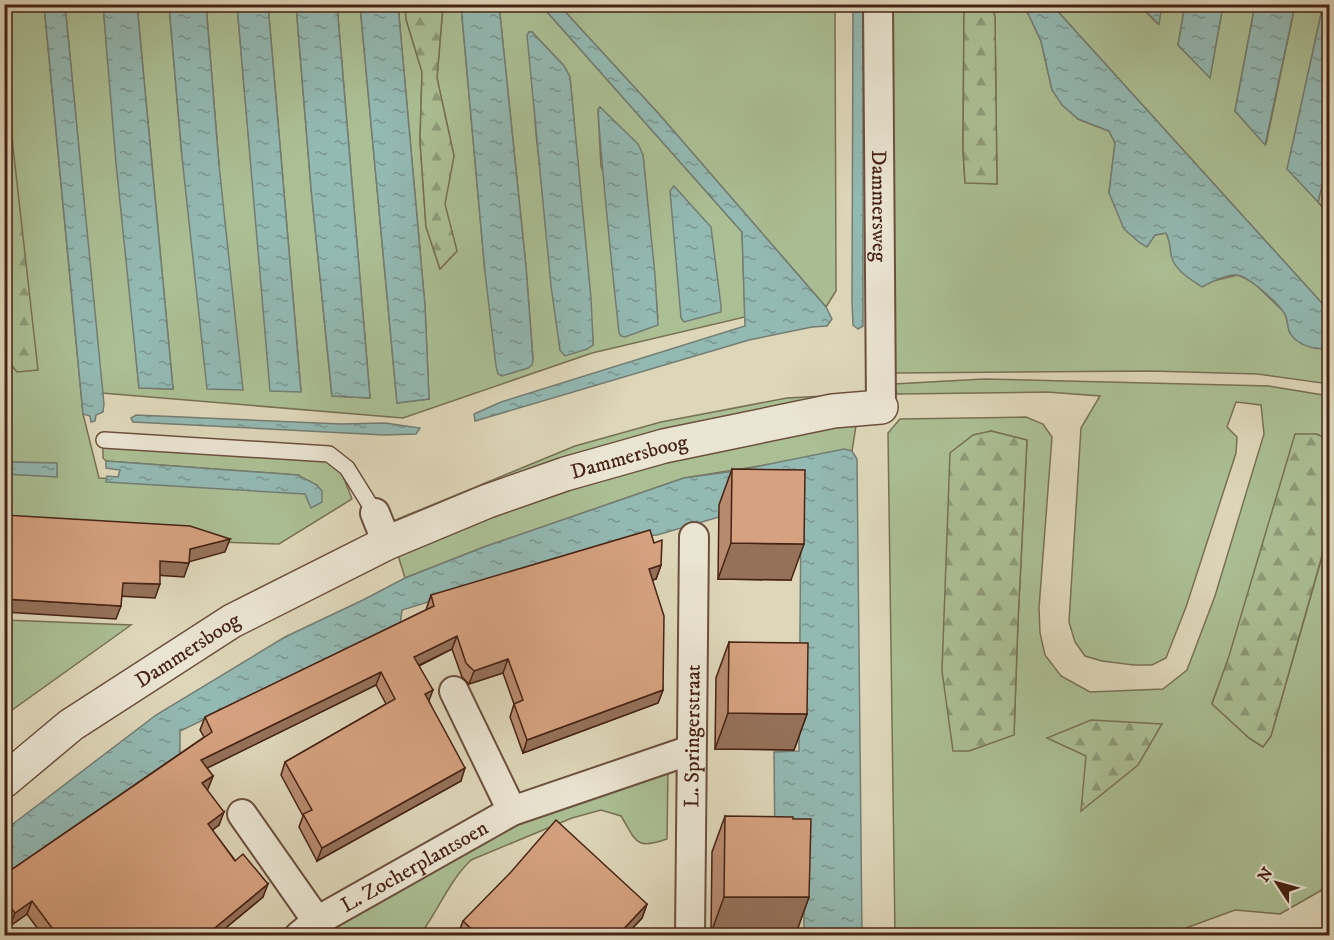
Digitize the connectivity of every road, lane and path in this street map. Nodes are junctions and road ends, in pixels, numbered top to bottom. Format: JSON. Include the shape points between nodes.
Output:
{"nodes":[{"id":1,"x":878,"y":4,"type":"edge"},
{"id":2,"x":882,"y":407,"type":"joint"},
{"id":3,"x":104,"y":440,"type":"dead end"},
{"id":4,"x":375,"y":513,"type":"joint"},
{"id":5,"x":694,"y":537,"type":"dead end"},
{"id":6,"x":387,"y":543,"type":"junction"},
{"id":7,"x":454,"y":692,"type":"dead end"},
{"id":8,"x":691,"y":750,"type":"junction"},
{"id":9,"x":4,"y":781,"type":"edge"},
{"id":10,"x":512,"y":811,"type":"junction"},
{"id":11,"x":242,"y":814,"type":"dead end"},
{"id":12,"x":308,"y":928,"type":"edge"},
{"id":13,"x":690,"y":936,"type":"edge"}],
"edges":[{"from":1,"to":2,"type":"street","name":"Dammersweg"},
{"from":2,"to":6,"type":"street","name":"Dammersboog","via":[[756,425],[653,449],[488,501]]},
{"from":3,"to":4,"type":"lane","via":[[329,454],[347,468]]},
{"from":4,"to":6,"type":"street"},
{"from":5,"to":8,"type":"street","name":"L. Springerstraat"},
{"from":6,"to":9,"type":"street","name":"Dammersboog","via":[[232,621],[71,725]]},
{"from":7,"to":10,"type":"street","name":"L. Zocherplantsoen"},
{"from":8,"to":10,"type":"street","name":"L. Zocherplantsoen"},
{"from":8,"to":13,"type":"street","name":"L. Springerstraat"},
{"from":10,"to":12,"type":"street","name":"L. Zocherplantsoen"},
{"from":11,"to":12,"type":"street","name":"L. Zocherplantsoen"}]}
